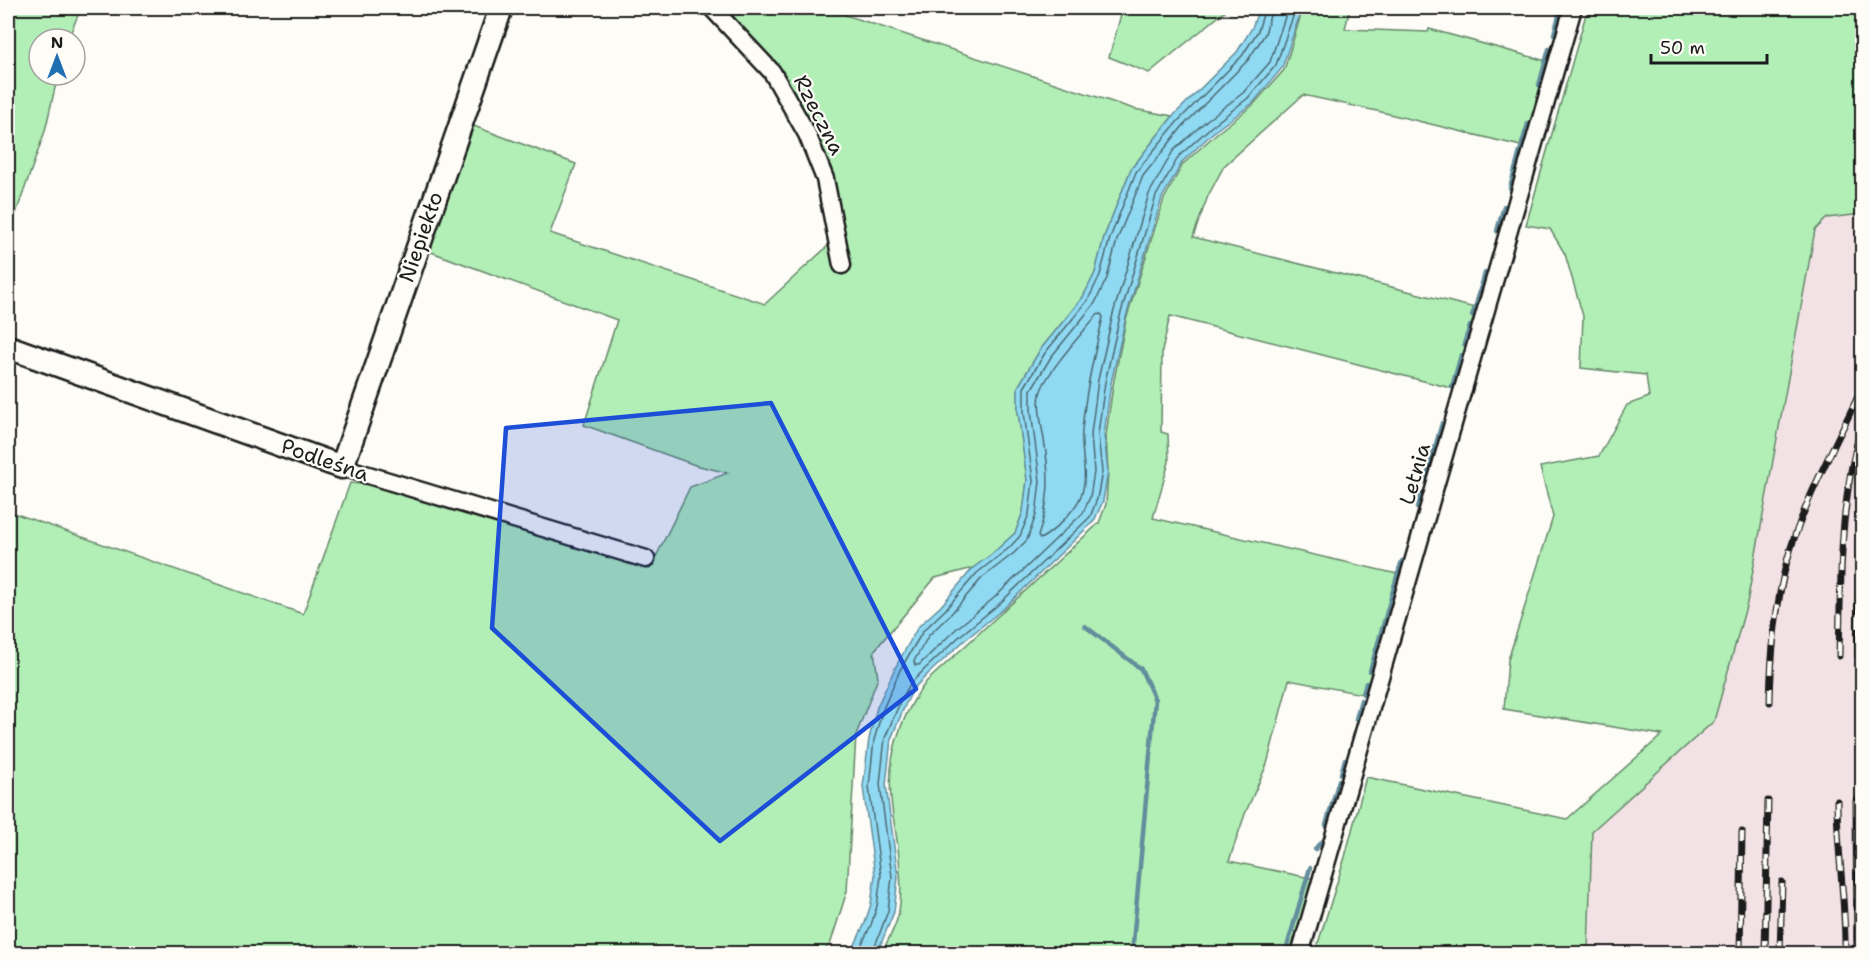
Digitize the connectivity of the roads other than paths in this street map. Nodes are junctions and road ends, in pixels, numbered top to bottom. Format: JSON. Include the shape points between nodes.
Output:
{"nodes":[{"id":1,"x":501,"y":8,"type":"edge"},
{"id":2,"x":712,"y":8,"type":"edge"},
{"id":3,"x":1573,"y":8,"type":"edge"},
{"id":4,"x":842,"y":265,"type":"dead end"},
{"id":5,"x":8,"y":347,"type":"edge"},
{"id":6,"x":342,"y":467,"type":"junction"},
{"id":7,"x":646,"y":559,"type":"dead end"},
{"id":8,"x":1300,"y":954,"type":"edge"}],
"edges":[{"from":1,"to":6,"type":"street","name":"Niepiekło"},
{"from":2,"to":4,"type":"street","name":"Rzeczna","via":[[772,72],[807,134],[825,179]]},
{"from":3,"to":8,"type":"street","name":"Letnia"},
{"from":5,"to":6,"type":"street","name":"Podleśna"},
{"from":6,"to":7,"type":"street","name":"Podleśna"}]}
